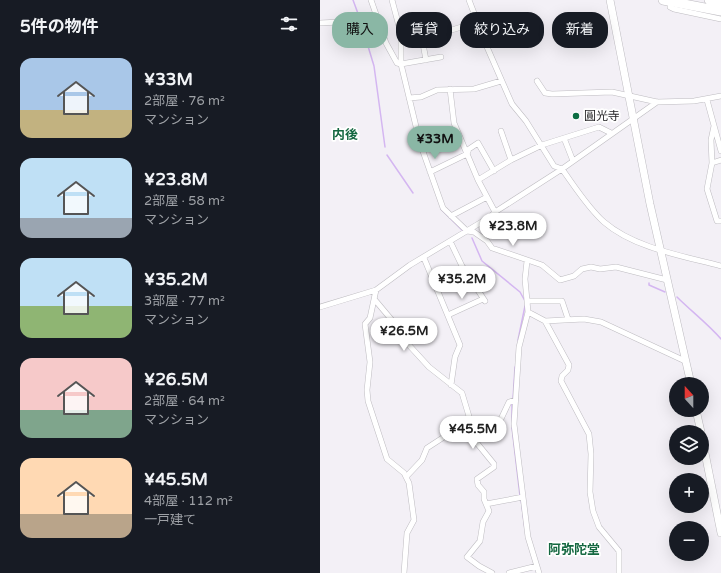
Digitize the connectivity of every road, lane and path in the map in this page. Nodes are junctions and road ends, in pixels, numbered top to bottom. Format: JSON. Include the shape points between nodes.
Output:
{"nodes":[{"id":1,"x":371,"y":0,"type":"edge"},
{"id":2,"x":392,"y":0,"type":"edge"},
{"id":3,"x":469,"y":0,"type":"edge"},
{"id":4,"x":610,"y":0,"type":"edge"},
{"id":5,"x":709,"y":0,"type":"edge"},
{"id":6,"x":667,"y":1,"type":"edge"},
{"id":7,"x":721,"y":2,"type":"edge"},
{"id":8,"x":721,"y":11,"type":"edge"},
{"id":9,"x":375,"y":12,"type":"edge"},
{"id":10,"x":474,"y":12,"type":"edge"},
{"id":11,"x":721,"y":19,"type":"edge"},
{"id":12,"x":332,"y":22,"type":"edge"},
{"id":13,"x":320,"y":23,"type":"edge"},
{"id":14,"x":388,"y":47,"type":"edge"},
{"id":15,"x":424,"y":48,"type":"edge"},
{"id":16,"x":488,"y":48,"type":"edge"},
{"id":17,"x":440,"y":57,"type":"dead end"},
{"id":18,"x":426,"y":60,"type":"junction"},
{"id":19,"x":401,"y":64,"type":"junction"},
{"id":20,"x":501,"y":81,"type":"junction"},
{"id":21,"x":537,"y":81,"type":"dead end"},
{"id":22,"x":450,"y":89,"type":"junction"},
{"id":23,"x":629,"y":95,"type":"junction"},
{"id":24,"x":721,"y":96,"type":"edge"},
{"id":25,"x":409,"y":98,"type":"junction"},
{"id":26,"x":707,"y":100,"type":"junction"},
{"id":27,"x":657,"y":102,"type":"junction"},
{"id":28,"x":634,"y":118,"type":"junction"},
{"id":29,"x":714,"y":126,"type":"junction"},
{"id":30,"x":501,"y":131,"type":"dead end"},
{"id":31,"x":611,"y":133,"type":"junction"},
{"id":32,"x":719,"y":137,"type":"edge"},
{"id":33,"x":564,"y":138,"type":"junction"},
{"id":34,"x":542,"y":145,"type":"junction"},
{"id":35,"x":721,"y":151,"type":"edge"},
{"id":36,"x":466,"y":154,"type":"junction"},
{"id":37,"x":511,"y":160,"type":"junction"},
{"id":38,"x":721,"y":160,"type":"edge"},
{"id":39,"x":573,"y":161,"type":"junction"},
{"id":40,"x":712,"y":163,"type":"junction"},
{"id":41,"x":562,"y":170,"type":"junction"},
{"id":42,"x":494,"y":171,"type":"junction"},
{"id":43,"x":430,"y":172,"type":"junction"},
{"id":44,"x":478,"y":180,"type":"junction"},
{"id":45,"x":487,"y":197,"type":"junction"},
{"id":46,"x":495,"y":212,"type":"junction"},
{"id":47,"x":451,"y":216,"type":"junction"},
{"id":48,"x":721,"y":221,"type":"edge"},
{"id":49,"x":467,"y":231,"type":"junction"},
{"id":50,"x":450,"y":241,"type":"junction"},
{"id":51,"x":662,"y":251,"type":"junction"},
{"id":52,"x":424,"y":258,"type":"junction"},
{"id":53,"x":527,"y":261,"type":"junction"},
{"id":54,"x":721,"y":266,"type":"edge"},
{"id":55,"x":667,"y":280,"type":"junction"},
{"id":56,"x":376,"y":290,"type":"junction"},
{"id":57,"x":375,"y":300,"type":"junction"},
{"id":58,"x":527,"y":300,"type":"junction"},
{"id":59,"x":320,"y":307,"type":"edge"},
{"id":60,"x":528,"y":312,"type":"junction"},
{"id":61,"x":448,"y":315,"type":"junction"},
{"id":62,"x":568,"y":319,"type":"junction"},
{"id":63,"x":545,"y":321,"type":"junction"},
{"id":64,"x":685,"y":362,"type":"junction"},
{"id":65,"x":688,"y":377,"type":"edge"},
{"id":66,"x":451,"y":384,"type":"junction"},
{"id":67,"x":515,"y":400,"type":"junction"},
{"id":68,"x":468,"y":426,"type":"junction"},
{"id":69,"x":707,"y":465,"type":"edge"},
{"id":70,"x":406,"y":477,"type":"junction"},
{"id":71,"x":523,"y":497,"type":"junction"},
{"id":72,"x":486,"y":504,"type":"junction"},
{"id":73,"x":721,"y":533,"type":"edge"},
{"id":74,"x":537,"y":566,"type":"junction"},
{"id":75,"x":404,"y":573,"type":"edge"},
{"id":76,"x":492,"y":573,"type":"edge"},
{"id":77,"x":509,"y":573,"type":"edge"},
{"id":78,"x":539,"y":573,"type":"edge"},
{"id":79,"x":619,"y":573,"type":"edge"}],
"edges":[{"from":1,"to":9,"type":"street"},
{"from":2,"to":19,"type":"street","via":[[401,34]]},
{"from":3,"to":10,"type":"street"},
{"from":4,"to":23,"type":"street"},
{"from":5,"to":7,"type":"highway"},
{"from":6,"to":8,"type":"highway"},
{"from":6,"to":11,"type":"street","via":[[674,9]]},
{"from":12,"to":13,"type":"street"},
{"from":14,"to":19,"type":"street","via":[[397,63]]},
{"from":15,"to":18,"type":"street"},
{"from":16,"to":20,"type":"street"},
{"from":17,"to":18,"type":"street"},
{"from":18,"to":19,"type":"street"},
{"from":19,"to":25,"type":"street"},
{"from":20,"to":22,"type":"street","via":[[474,89]]},
{"from":20,"to":34,"type":"street","via":[[512,104]]},
{"from":21,"to":23,"type":"street","via":[[545,93],[612,92]]},
{"from":22,"to":25,"type":"street"},
{"from":22,"to":36,"type":"street","via":[[454,123]]},
{"from":23,"to":27,"type":"street"},
{"from":23,"to":28,"type":"street"},
{"from":24,"to":26,"type":"street"},
{"from":25,"to":43,"type":"street"},
{"from":26,"to":27,"type":"street"},
{"from":26,"to":29,"type":"street"},
{"from":27,"to":28,"type":"street"},
{"from":28,"to":31,"type":"street"},
{"from":28,"to":51,"type":"street"},
{"from":29,"to":32,"type":"street"},
{"from":29,"to":40,"type":"street","via":[[711,140]]},
{"from":30,"to":37,"type":"street"},
{"from":31,"to":33,"type":"street","via":[[599,127]]},
{"from":31,"to":39,"type":"street"},
{"from":32,"to":35,"type":"street"},
{"from":33,"to":34,"type":"street"},
{"from":33,"to":39,"type":"street"},
{"from":34,"to":37,"type":"street"},
{"from":34,"to":41,"type":"street","via":[[554,166]]},
{"from":36,"to":42,"type":"street","via":[[478,143]]},
{"from":36,"to":43,"type":"street"},
{"from":36,"to":44,"type":"street"},
{"from":37,"to":42,"type":"street"},
{"from":38,"to":40,"type":"street"},
{"from":39,"to":41,"type":"street"},
{"from":40,"to":48,"type":"street","via":[[708,189],[717,221]]},
{"from":41,"to":46,"type":"street"},
{"from":41,"to":51,"type":"street","via":[[603,221],[624,235]]},
{"from":42,"to":44,"type":"street"},
{"from":43,"to":47,"type":"street","via":[[443,208]]},
{"from":44,"to":45,"type":"street"},
{"from":45,"to":46,"type":"street"},
{"from":45,"to":47,"type":"street"},
{"from":46,"to":49,"type":"street"},
{"from":47,"to":49,"type":"street"},
{"from":49,"to":50,"type":"street"},
{"from":49,"to":53,"type":"street","via":[[487,240],[492,248]]},
{"from":50,"to":52,"type":"street"},
{"from":50,"to":61,"type":"street","via":[[462,266],[484,300]]},
{"from":51,"to":54,"type":"street"},
{"from":51,"to":55,"type":"street"},
{"from":52,"to":56,"type":"street"},
{"from":52,"to":61,"type":"street"},
{"from":53,"to":55,"type":"street","via":[[542,265],[560,280],[591,267],[616,267]]},
{"from":53,"to":58,"type":"street"},
{"from":55,"to":64,"type":"street"},
{"from":56,"to":57,"type":"street"},
{"from":56,"to":59,"type":"street"},
{"from":57,"to":66,"type":"street","via":[[407,343],[437,374]]},
{"from":57,"to":70,"type":"street","via":[[370,318],[365,324],[370,362],[368,401],[387,459]]},
{"from":58,"to":60,"type":"street"},
{"from":58,"to":62,"type":"street","via":[[562,301]]},
{"from":60,"to":63,"type":"street"},
{"from":60,"to":67,"type":"street","via":[[519,348]]},
{"from":61,"to":66,"type":"street","via":[[460,345]]},
{"from":62,"to":63,"type":"street"},
{"from":62,"to":64,"type":"street","via":[[601,322]]},
{"from":63,"to":79,"type":"street","via":[[569,365],[561,381],[589,434],[591,502],[599,527],[619,552]]},
{"from":64,"to":65,"type":"street"},
{"from":66,"to":68,"type":"street","via":[[462,392],[471,417]]},
{"from":67,"to":68,"type":"street","via":[[509,402],[500,421]]},
{"from":67,"to":71,"type":"street","via":[[514,424]]},
{"from":68,"to":70,"type":"street","via":[[457,429],[427,448],[422,460]]},
{"from":68,"to":72,"type":"street","via":[[467,432],[494,464],[477,479],[484,492]]},
{"from":69,"to":73,"type":"street"},
{"from":70,"to":75,"type":"street","via":[[414,520],[407,533]]},
{"from":71,"to":72,"type":"street"},
{"from":71,"to":74,"type":"street","via":[[528,536]]},
{"from":72,"to":76,"type":"street","via":[[489,511],[483,522],[482,537],[467,557]]},
{"from":74,"to":77,"type":"street"},
{"from":74,"to":78,"type":"street"}]}
